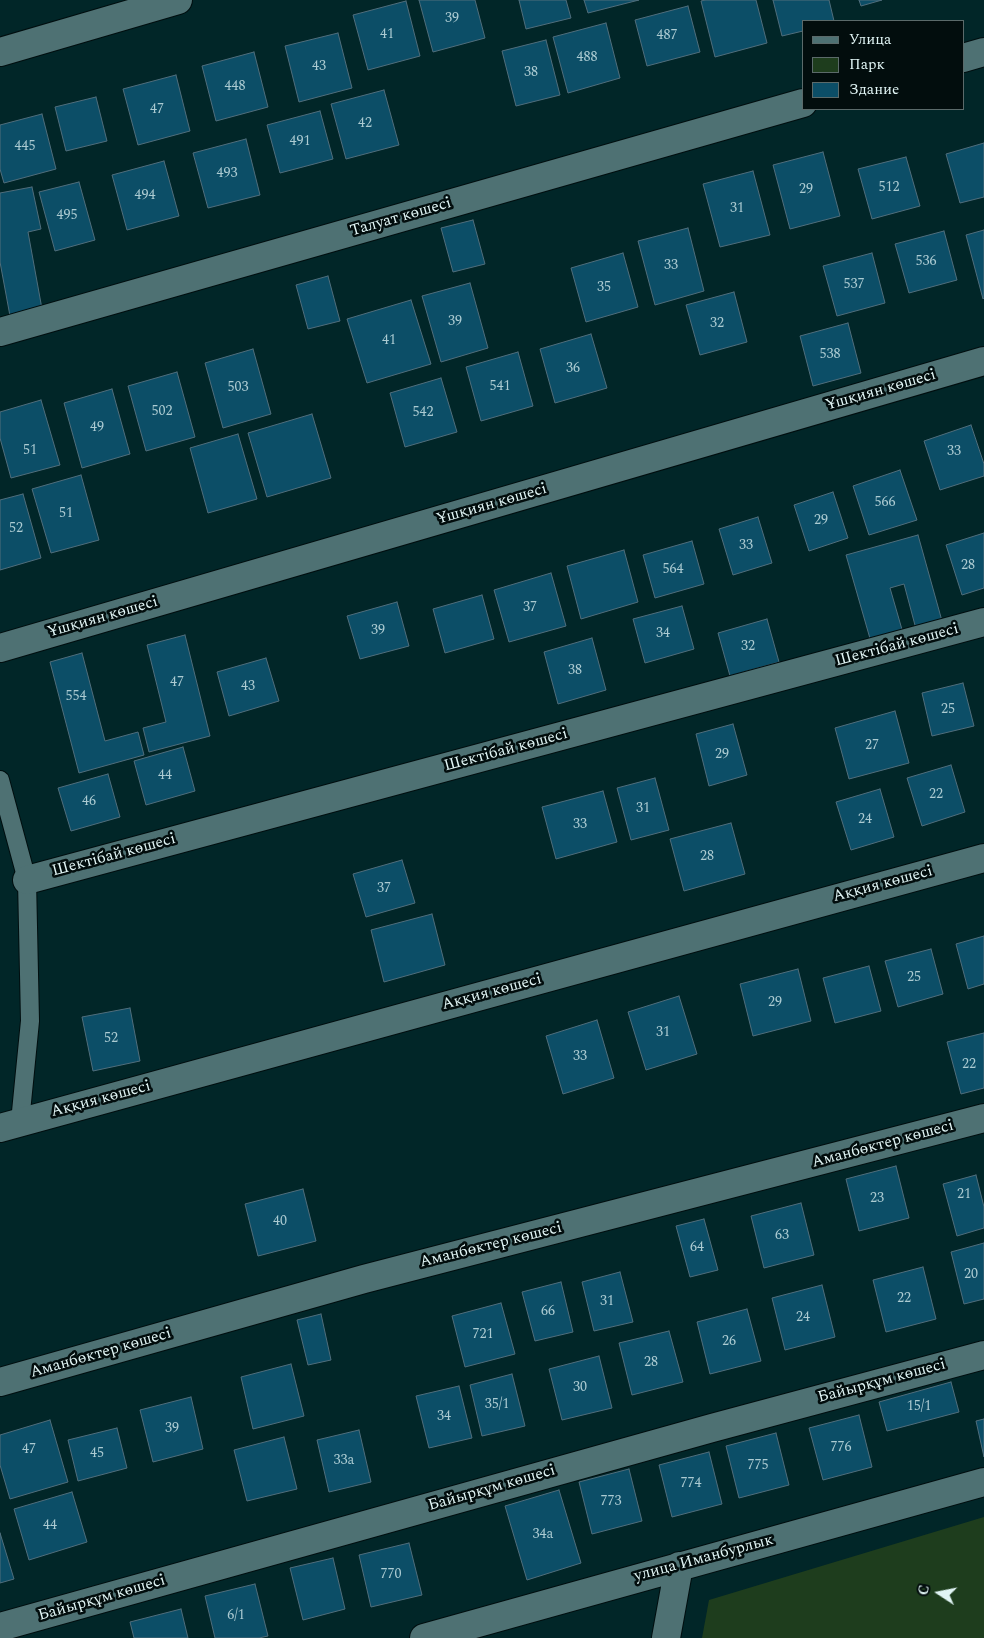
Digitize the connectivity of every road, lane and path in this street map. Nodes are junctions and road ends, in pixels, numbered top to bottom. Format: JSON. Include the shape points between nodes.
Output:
{"nodes":[{"id":1,"x":178,"y":0,"type":"edge"},
{"id":2,"x":116,"y":9,"type":"edge"},
{"id":3,"x":0,"y":52,"type":"edge"},
{"id":4,"x":984,"y":52,"type":"edge"},
{"id":5,"x":964,"y":58,"type":"edge"},
{"id":6,"x":802,"y":103,"type":"edge"},
{"id":7,"x":0,"y":332,"type":"edge"},
{"id":8,"x":984,"y":361,"type":"edge"},
{"id":9,"x":984,"y":622,"type":"edge"},
{"id":10,"x":0,"y":648,"type":"edge"},
{"id":11,"x":0,"y":780,"type":"edge"},
{"id":12,"x":984,"y":858,"type":"edge"},
{"id":13,"x":27,"y":880,"type":"junction"},
{"id":14,"x":984,"y":1118,"type":"edge"},
{"id":15,"x":10,"y":1125,"type":"edge"},
{"id":16,"x":984,"y":1354,"type":"edge"},
{"id":17,"x":0,"y":1382,"type":"edge"},
{"id":18,"x":984,"y":1482,"type":"edge"},
{"id":19,"x":679,"y":1566,"type":"junction"},
{"id":20,"x":0,"y":1627,"type":"edge"},
{"id":21,"x":424,"y":1638,"type":"edge"},
{"id":22,"x":666,"y":1638,"type":"edge"}],
"edges":[{"from":1,"to":2,"type":"street"},
{"from":2,"to":3,"type":"street"},
{"from":4,"to":5,"type":"street"},
{"from":6,"to":7,"type":"street","name":"Талуат көшесі"},
{"from":8,"to":10,"type":"street","name":"Ұшқиян көшесі"},
{"from":9,"to":13,"type":"street","name":"Шектібай көшесі"},
{"from":11,"to":13,"type":"lane"},
{"from":12,"to":15,"type":"street","name":"Аққия көшесі"},
{"from":13,"to":15,"type":"lane","via":[[30,1021]]},
{"from":14,"to":17,"type":"street","name":"Аманбөктер көшесі","via":[[364,1279]]},
{"from":16,"to":20,"type":"street","name":"Байырқұм көшесі"},
{"from":18,"to":19,"type":"street","name":"улица Иманбурлык"},
{"from":19,"to":21,"type":"street","name":"улица Иманбурлык"},
{"from":19,"to":22,"type":"street"}]}
